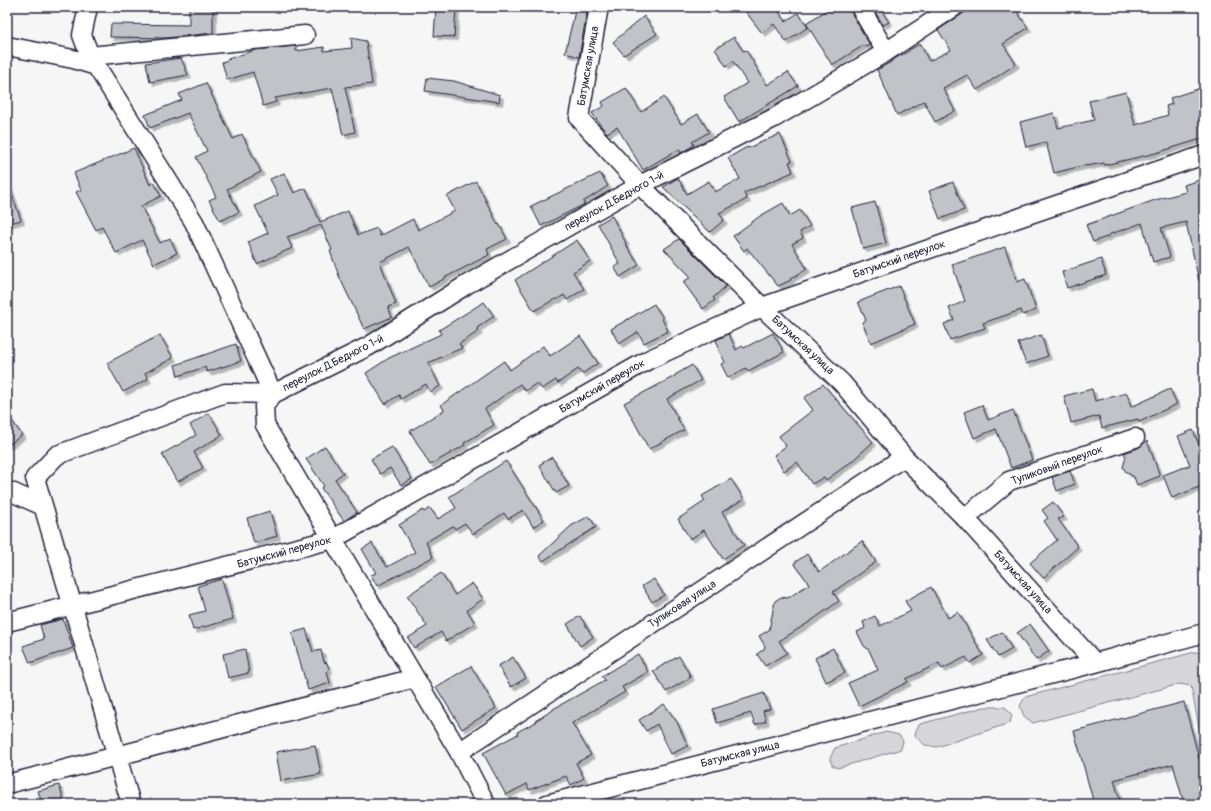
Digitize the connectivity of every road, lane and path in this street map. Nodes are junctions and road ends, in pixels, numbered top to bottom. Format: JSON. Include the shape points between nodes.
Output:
{"nodes":[{"id":1,"x":88,"y":7,"type":"edge"},
{"id":2,"x":599,"y":7,"type":"edge"},
{"id":3,"x":860,"y":7,"type":"edge"},
{"id":4,"x":954,"y":7,"type":"edge"},
{"id":5,"x":305,"y":35,"type":"dead end"},
{"id":6,"x":7,"y":46,"type":"edge"},
{"id":7,"x":886,"y":52,"type":"junction"},
{"id":8,"x":93,"y":61,"type":"junction"},
{"id":9,"x":1204,"y":155,"type":"edge"},
{"id":10,"x":640,"y":185,"type":"junction"},
{"id":11,"x":762,"y":307,"type":"junction"},
{"id":12,"x":273,"y":394,"type":"junction"},
{"id":13,"x":1135,"y":438,"type":"dead end"},
{"id":14,"x":904,"y":457,"type":"junction"},
{"id":15,"x":7,"y":490,"type":"edge"},
{"id":16,"x":44,"y":506,"type":"junction"},
{"id":17,"x":965,"y":518,"type":"junction"},
{"id":18,"x":333,"y":540,"type":"junction"},
{"id":19,"x":73,"y":606,"type":"junction"},
{"id":20,"x":7,"y":622,"type":"edge"},
{"id":21,"x":1204,"y":633,"type":"edge"},
{"id":22,"x":1096,"y":662,"type":"junction"},
{"id":23,"x":415,"y":678,"type":"junction"},
{"id":24,"x":459,"y":752,"type":"junction"},
{"id":25,"x":117,"y":756,"type":"junction"},
{"id":26,"x":7,"y":784,"type":"edge"},
{"id":27,"x":131,"y":804,"type":"edge"},
{"id":28,"x":486,"y":804,"type":"edge"},
{"id":29,"x":547,"y":804,"type":"edge"}],
"edges":[{"from":1,"to":8,"type":"street","via":[[82,35]]},
{"from":2,"to":10,"type":"street","name":"Батумская улица","via":[[579,118]]},
{"from":3,"to":7,"type":"street"},
{"from":4,"to":7,"type":"street","name":"переулок Д.Бедного 1-й"},
{"from":5,"to":8,"type":"street"},
{"from":6,"to":8,"type":"street"},
{"from":7,"to":10,"type":"street","name":"переулок Д.Бедного 1-й","via":[[774,118]]},
{"from":8,"to":12,"type":"street","via":[[194,222]]},
{"from":9,"to":11,"type":"street","name":"Батумский переулок"},
{"from":10,"to":11,"type":"street","name":"Батумская улица"},
{"from":10,"to":12,"type":"street","name":"переулок Д.Бедного 1-й","via":[[466,285],[369,346]]},
{"from":11,"to":14,"type":"street","name":"Батумская улица","via":[[842,382]]},
{"from":11,"to":18,"type":"street","name":"Батумский переулок","via":[[648,360]]},
{"from":12,"to":16,"type":"street","via":[[225,393],[57,455],[35,478]]},
{"from":12,"to":18,"type":"street","via":[[264,406],[265,425]]},
{"from":13,"to":17,"type":"street","name":"Тупиковый переулок","via":[[1009,481]]},
{"from":14,"to":17,"type":"street","name":"Батумская улица"},
{"from":14,"to":24,"type":"street","name":"Тупиковая улица"},
{"from":15,"to":16,"type":"street"},
{"from":16,"to":19,"type":"street"},
{"from":17,"to":22,"type":"street","name":"Батумская улица"},
{"from":18,"to":19,"type":"street","name":"Батумский переулок"},
{"from":18,"to":23,"type":"street"},
{"from":19,"to":20,"type":"street","name":"Батумский переулок"},
{"from":19,"to":25,"type":"street"},
{"from":21,"to":22,"type":"street","name":"Батумская улица"},
{"from":22,"to":29,"type":"street","name":"Батумская улица"},
{"from":23,"to":24,"type":"street"},
{"from":23,"to":25,"type":"street"},
{"from":24,"to":28,"type":"street"},
{"from":25,"to":26,"type":"street"},
{"from":25,"to":27,"type":"street"}]}
